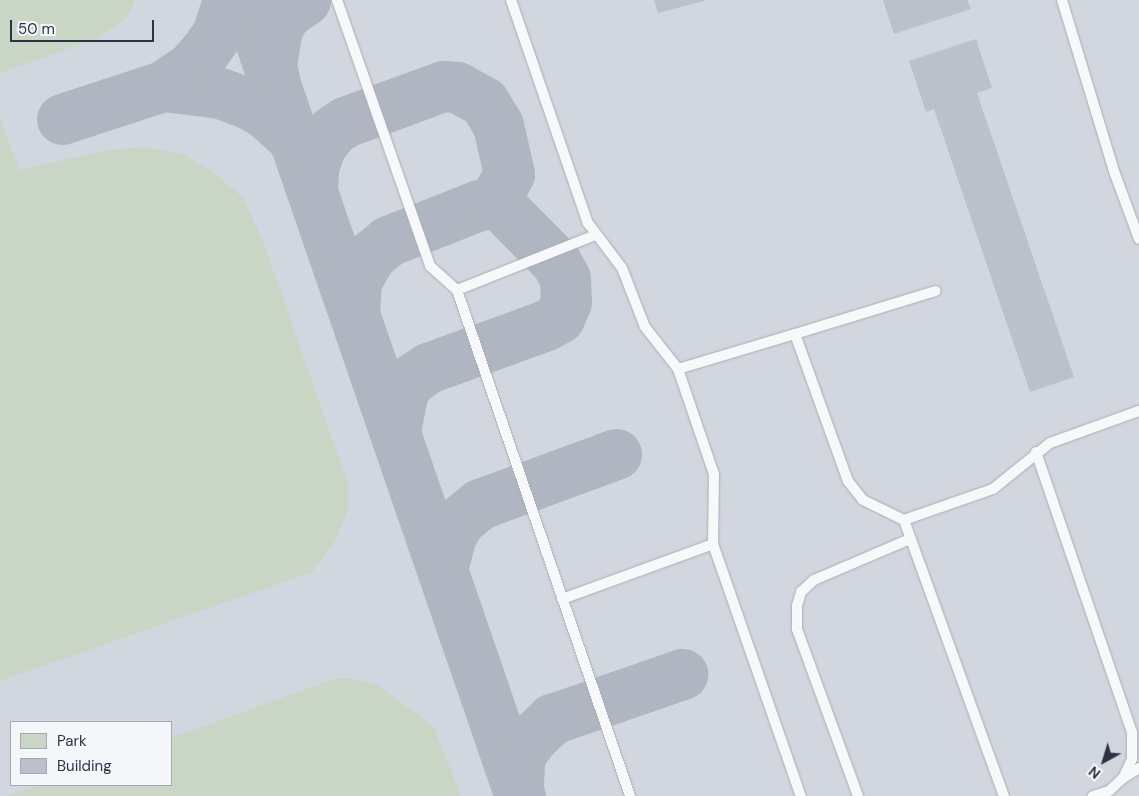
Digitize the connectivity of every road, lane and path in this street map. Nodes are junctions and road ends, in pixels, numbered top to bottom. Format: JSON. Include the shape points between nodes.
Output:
{"nodes":[{"id":1,"x":336,"y":0,"type":"edge"},
{"id":2,"x":511,"y":0,"type":"edge"},
{"id":3,"x":1062,"y":0,"type":"edge"},
{"id":4,"x":595,"y":235,"type":"junction"},
{"id":5,"x":1139,"y":239,"type":"edge"},
{"id":6,"x":456,"y":290,"type":"junction"},
{"id":7,"x":936,"y":291,"type":"dead end"},
{"id":8,"x":795,"y":334,"type":"junction"},
{"id":9,"x":678,"y":369,"type":"junction"},
{"id":10,"x":1139,"y":411,"type":"edge"},
{"id":11,"x":1036,"y":452,"type":"junction"},
{"id":12,"x":904,"y":520,"type":"junction"},
{"id":13,"x":910,"y":539,"type":"junction"},
{"id":14,"x":713,"y":544,"type":"junction"},
{"id":15,"x":562,"y":599,"type":"junction"},
{"id":16,"x":1139,"y":768,"type":"edge"},
{"id":17,"x":1123,"y":778,"type":"junction"},
{"id":18,"x":630,"y":796,"type":"edge"},
{"id":19,"x":801,"y":796,"type":"edge"},
{"id":20,"x":858,"y":796,"type":"edge"},
{"id":21,"x":1004,"y":796,"type":"edge"},
{"id":22,"x":1093,"y":796,"type":"edge"}],
"edges":[{"from":1,"to":6,"type":"lane","via":[[430,266]]},
{"from":2,"to":4,"type":"lane"},
{"from":3,"to":5,"type":"lane","via":[[1115,174]]},
{"from":4,"to":6,"type":"lane"},
{"from":4,"to":9,"type":"lane","via":[[622,268],[644,327]]},
{"from":6,"to":15,"type":"lane"},
{"from":7,"to":8,"type":"lane"},
{"from":8,"to":9,"type":"lane"},
{"from":8,"to":12,"type":"lane","via":[[848,481],[863,500]]},
{"from":9,"to":14,"type":"lane","via":[[714,474]]},
{"from":10,"to":11,"type":"lane","via":[[1050,443]]},
{"from":11,"to":12,"type":"lane","via":[[1011,477],[993,489]]},
{"from":11,"to":17,"type":"lane","via":[[1132,732],[1132,759]]},
{"from":12,"to":13,"type":"lane"},
{"from":13,"to":20,"type":"lane","via":[[814,580],[801,592],[797,606],[797,629]]},
{"from":13,"to":21,"type":"lane"},
{"from":14,"to":15,"type":"lane"},
{"from":14,"to":19,"type":"lane"},
{"from":15,"to":18,"type":"lane"},
{"from":16,"to":17,"type":"lane"},
{"from":17,"to":22,"type":"lane","via":[[1109,791]]}]}
